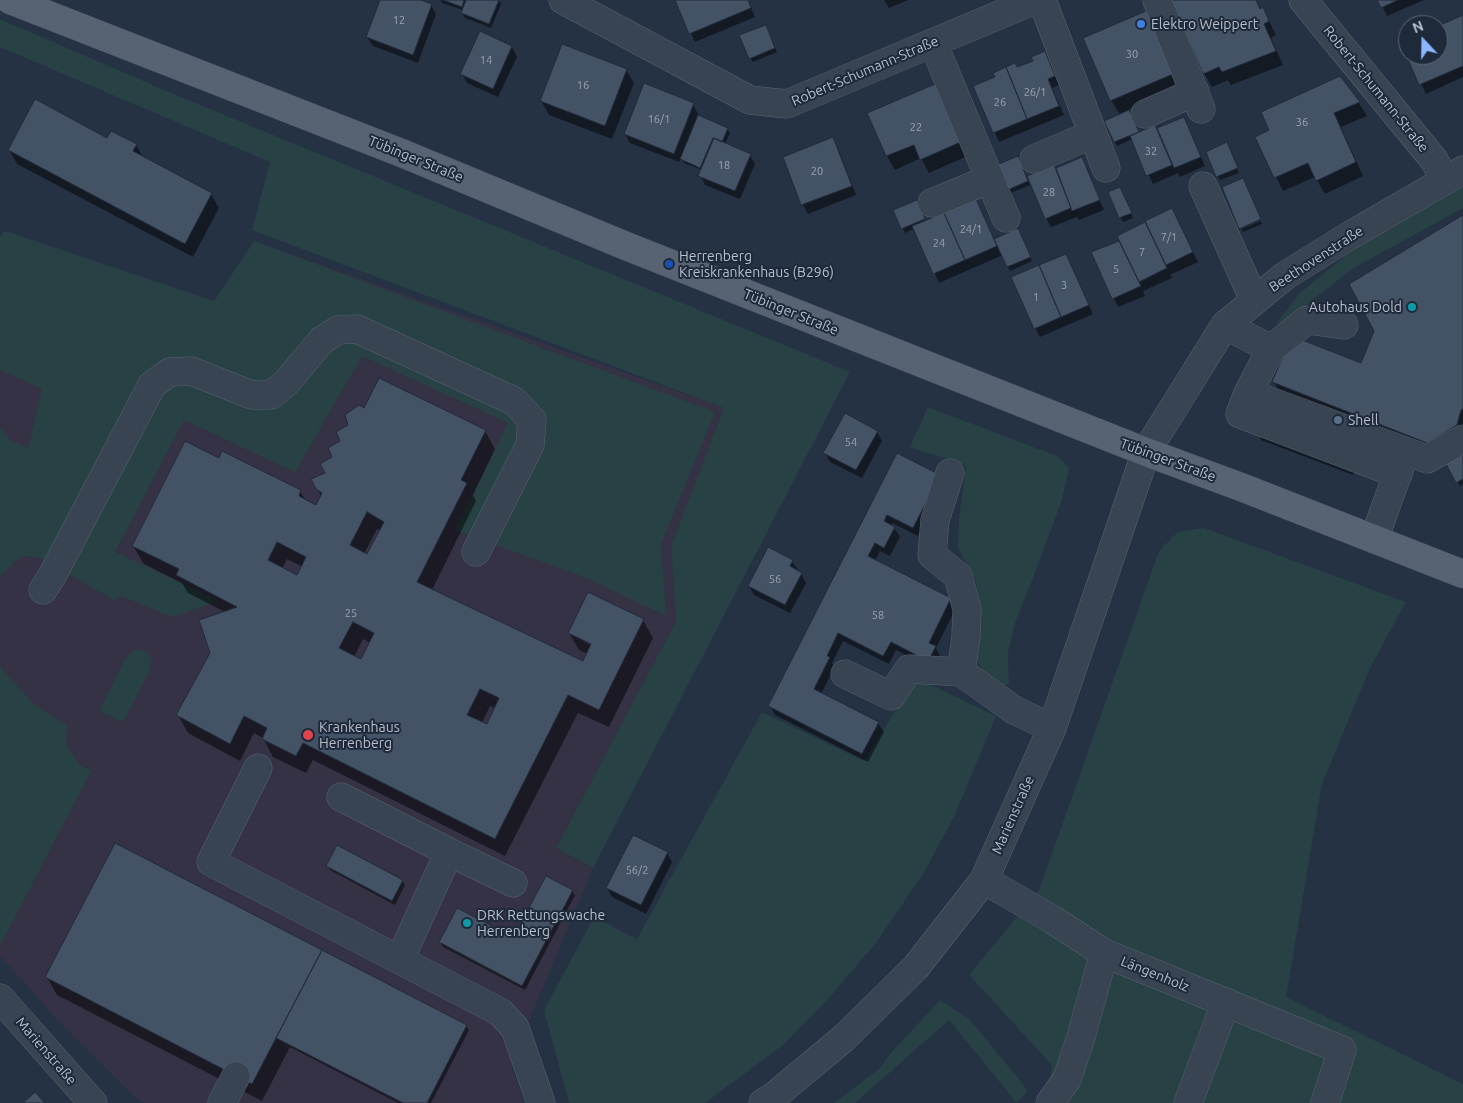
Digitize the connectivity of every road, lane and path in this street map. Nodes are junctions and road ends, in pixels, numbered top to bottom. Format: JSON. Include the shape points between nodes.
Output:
{"nodes":[{"id":1,"x":10,"y":0,"type":"edge"},
{"id":2,"x":563,"y":0,"type":"edge"},
{"id":3,"x":1035,"y":0,"type":"edge"},
{"id":4,"x":1042,"y":0,"type":"edge"},
{"id":5,"x":1157,"y":0,"type":"edge"},
{"id":6,"x":1303,"y":0,"type":"edge"},
{"id":7,"x":933,"y":43,"type":"junction"},
{"id":8,"x":1144,"y":114,"type":"dead end"},
{"id":9,"x":1093,"y":134,"type":"junction"},
{"id":10,"x":1034,"y":159,"type":"dead end"},
{"id":11,"x":1106,"y":168,"type":"dead end"},
{"id":12,"x":1454,"y":175,"type":"edge"},
{"id":13,"x":990,"y":179,"type":"junction"},
{"id":14,"x":1203,"y":186,"type":"dead end"},
{"id":15,"x":932,"y":203,"type":"dead end"},
{"id":16,"x":1006,"y":218,"type":"dead end"},
{"id":17,"x":1254,"y":300,"type":"junction"},
{"id":18,"x":1225,"y":325,"type":"junction"},
{"id":19,"x":1344,"y":325,"type":"dead end"},
{"id":20,"x":1271,"y":349,"type":"junction"},
{"id":21,"x":1463,"y":439,"type":"edge"},
{"id":22,"x":1146,"y":452,"type":"junction"},
{"id":23,"x":1402,"y":462,"type":"junction"},
{"id":24,"x":950,"y":473,"type":"dead end"},
{"id":25,"x":1374,"y":539,"type":"junction"},
{"id":26,"x":476,"y":552,"type":"dead end"},
{"id":27,"x":1463,"y":574,"type":"edge"},
{"id":28,"x":43,"y":590,"type":"dead end"},
{"id":29,"x":961,"y":672,"type":"junction"},
{"id":30,"x":845,"y":674,"type":"dead end"},
{"id":31,"x":1052,"y":728,"type":"junction"},
{"id":32,"x":258,"y":768,"type":"dead end"},
{"id":33,"x":341,"y":797,"type":"dead end"},
{"id":34,"x":449,"y":852,"type":"junction"},
{"id":35,"x":984,"y":880,"type":"junction"},
{"id":36,"x":512,"y":883,"type":"dead end"},
{"id":37,"x":1104,"y":954,"type":"junction"},
{"id":38,"x":400,"y":959,"type":"junction"},
{"id":39,"x":0,"y":998,"type":"edge"},
{"id":40,"x":1226,"y":1002,"type":"junction"},
{"id":41,"x":236,"y":1076,"type":"dead end"},
{"id":42,"x":93,"y":1103,"type":"edge"},
{"id":43,"x":222,"y":1103,"type":"edge"},
{"id":44,"x":541,"y":1103,"type":"edge"},
{"id":45,"x":763,"y":1103,"type":"edge"},
{"id":46,"x":1050,"y":1103,"type":"edge"},
{"id":47,"x":1188,"y":1103,"type":"edge"},
{"id":48,"x":1325,"y":1103,"type":"edge"}],
"edges":[{"from":1,"to":22,"type":"main road","name":"Tübinger Straße"},
{"from":2,"to":7,"type":"street","name":"Robert-Schumann-Straße","via":[[750,100],[787,104]]},
{"from":3,"to":7,"type":"street","name":"Robert-Schumann-Straße"},
{"from":4,"to":9,"type":"street"},
{"from":5,"to":8,"type":"street","via":[[1198,101]]},
{"from":6,"to":12,"type":"street","name":"Robert-Schumann-Straße","via":[[1434,160]]},
{"from":7,"to":13,"type":"street"},
{"from":9,"to":10,"type":"street"},
{"from":9,"to":11,"type":"street"},
{"from":12,"to":17,"type":"street","name":"Beethovenstraße","via":[[1286,274]]},
{"from":13,"to":15,"type":"street"},
{"from":13,"to":16,"type":"street"},
{"from":14,"to":17,"type":"street"},
{"from":17,"to":18,"type":"street","name":"Beethovenstraße"},
{"from":18,"to":20,"type":"street"},
{"from":18,"to":22,"type":"street","name":"Beethovenstraße"},
{"from":19,"to":20,"type":"street","via":[[1307,320]]},
{"from":20,"to":23,"type":"street","via":[[1248,393]]},
{"from":21,"to":23,"type":"street","via":[[1427,459]]},
{"from":22,"to":25,"type":"main road","name":"Tübinger Straße"},
{"from":22,"to":31,"type":"street","name":"Marienstraße"},
{"from":23,"to":25,"type":"street"},
{"from":24,"to":29,"type":"street","via":[[935,520],[932,556],[958,576],[967,609]]},
{"from":25,"to":27,"type":"main road","name":"Tübinger Straße"},
{"from":26,"to":28,"type":"street","via":[[530,445],[532,420],[514,401],[357,329],[338,330],[322,340],[286,383],[271,395],[252,395],[190,372],[170,372],[152,385]]},
{"from":29,"to":30,"type":"street","via":[[909,669],[890,696]]},
{"from":29,"to":31,"type":"street","via":[[1014,710]]},
{"from":31,"to":35,"type":"street","name":"Marienstraße"},
{"from":32,"to":38,"type":"street","via":[[211,862]]},
{"from":33,"to":34,"type":"street"},
{"from":34,"to":36,"type":"street"},
{"from":34,"to":38,"type":"street"},
{"from":35,"to":37,"type":"street"},
{"from":35,"to":45,"type":"street","name":"Marienstraße","via":[[916,967],[844,1038]]},
{"from":37,"to":40,"type":"street","name":"Längenholz"},
{"from":37,"to":46,"type":"street","name":"Längenholz","via":[[1066,1079]]},
{"from":38,"to":44,"type":"street","via":[[500,1012],[515,1028]]},
{"from":39,"to":42,"type":"street","name":"Marienstraße"},
{"from":40,"to":47,"type":"street"},
{"from":40,"to":48,"type":"street","name":"Längenholz","via":[[1342,1050]]},
{"from":41,"to":43,"type":"street"}]}
